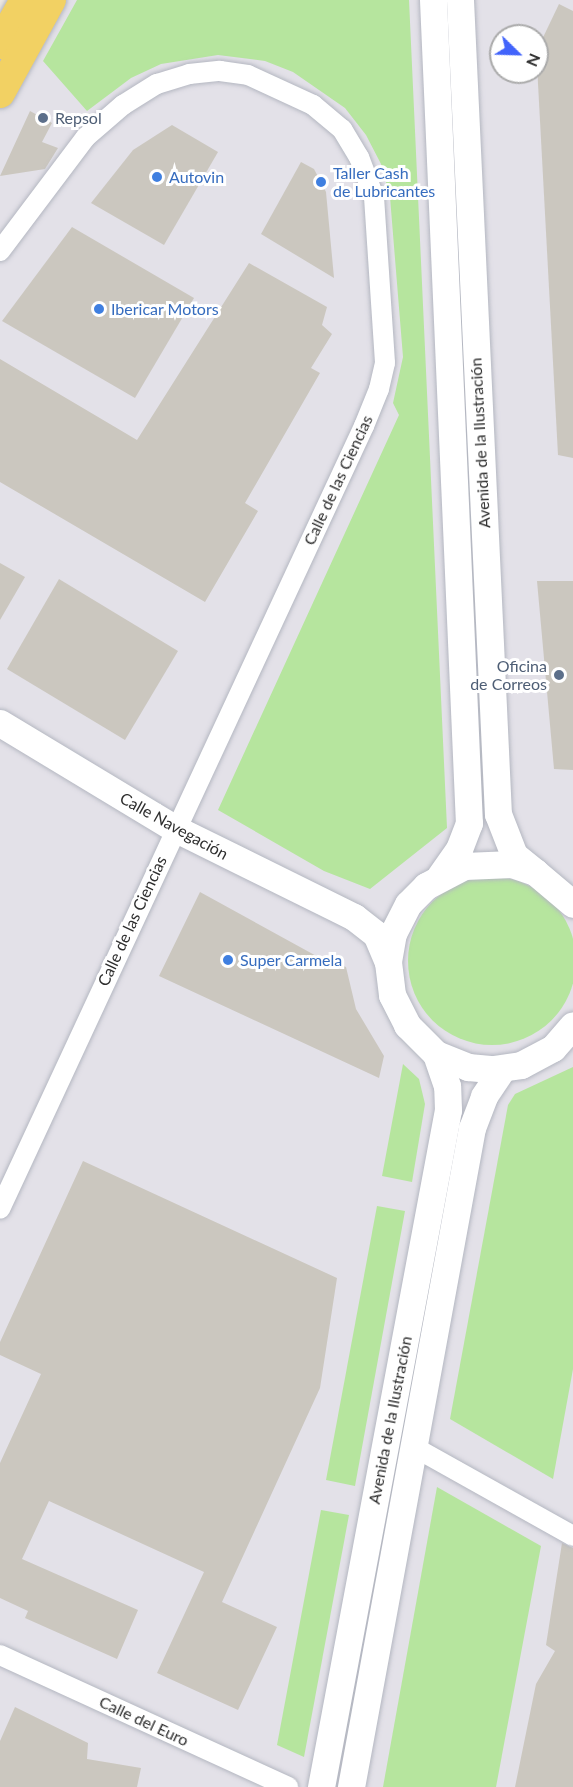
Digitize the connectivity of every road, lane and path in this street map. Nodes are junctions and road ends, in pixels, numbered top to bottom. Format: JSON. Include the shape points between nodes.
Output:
{"nodes":[{"id":1,"x":25,"y":0,"type":"edge"},
{"id":2,"x":51,"y":0,"type":"edge"},
{"id":3,"x":433,"y":0,"type":"edge"},
{"id":4,"x":460,"y":0,"type":"edge"},
{"id":5,"x":0,"y":44,"type":"edge"},
{"id":6,"x":0,"y":93,"type":"edge"},
{"id":7,"x":0,"y":251,"type":"edge"},
{"id":8,"x":0,"y":723,"type":"edge"},
{"id":9,"x":174,"y":828,"type":"junction"},
{"id":10,"x":540,"y":875,"type":"junction"},
{"id":11,"x":440,"y":876,"type":"junction"},
{"id":12,"x":573,"y":876,"type":"edge"},
{"id":13,"x":408,"y":904,"type":"junction"},
{"id":14,"x":573,"y":904,"type":"edge"},
{"id":15,"x":354,"y":917,"type":"junction"},
{"id":16,"x":388,"y":962,"type":"junction"},
{"id":17,"x":573,"y":1025,"type":"edge"},
{"id":18,"x":436,"y":1054,"type":"junction"},
{"id":19,"x":502,"y":1069,"type":"junction"},
{"id":20,"x":0,"y":1209,"type":"edge"},
{"id":21,"x":414,"y":1448,"type":"junction"},
{"id":22,"x":573,"y":1536,"type":"edge"},
{"id":23,"x":2,"y":1662,"type":"edge"},
{"id":24,"x":288,"y":1787,"type":"edge"},
{"id":25,"x":321,"y":1787,"type":"edge"},
{"id":26,"x":351,"y":1787,"type":"edge"}],
"edges":[{"from":1,"to":5,"type":"main road"},
{"from":2,"to":6,"type":"main road"},
{"from":3,"to":11,"type":"street","name":"Avenida de la Ilustración","via":[[469,823],[459,849]]},
{"from":4,"to":10,"type":"street","name":"Avenida de la Ilustración","via":[[498,814],[514,855]]},
{"from":7,"to":9,"type":"street","name":"Calle de las Ciencias","via":[[86,137],[123,105],[157,84],[189,74],[220,71],[248,75],[313,105],[342,129],[359,158],[374,197],[385,363],[379,389]]},
{"from":8,"to":9,"type":"street","name":"Calle Navegación"},
{"from":9,"to":15,"type":"street","name":"Calle Navegación"},
{"from":9,"to":20,"type":"street","name":"Calle de las Ciencias"},
{"from":10,"to":11,"type":"street","via":[[512,864],[481,863]]},
{"from":10,"to":12,"type":"street"},
{"from":10,"to":14,"type":"street","name":"Avenida de la Ilustración"},
{"from":11,"to":13,"type":"street"},
{"from":13,"to":15,"type":"street","name":"Calle Navegación","via":[[382,916]]},
{"from":13,"to":16,"type":"street","via":[[393,933]]},
{"from":15,"to":16,"type":"street","name":"Calle Navegación","via":[[376,934]]},
{"from":16,"to":18,"type":"street","via":[[392,995],[407,1025]]},
{"from":17,"to":19,"type":"street","via":[[553,1048],[521,1065]]},
{"from":18,"to":19,"type":"street","via":[[468,1067]]},
{"from":18,"to":25,"type":"street","name":"Avenida de la Ilustración","via":[[447,1086],[448,1110]]},
{"from":19,"to":21,"type":"street","name":"Avenida de la Ilustración","via":[[483,1096],[472,1128]]},
{"from":21,"to":22,"type":"street"},
{"from":21,"to":26,"type":"street","name":"Avenida de la Ilustración"},
{"from":23,"to":24,"type":"street","name":"Calle del Euro"}]}
